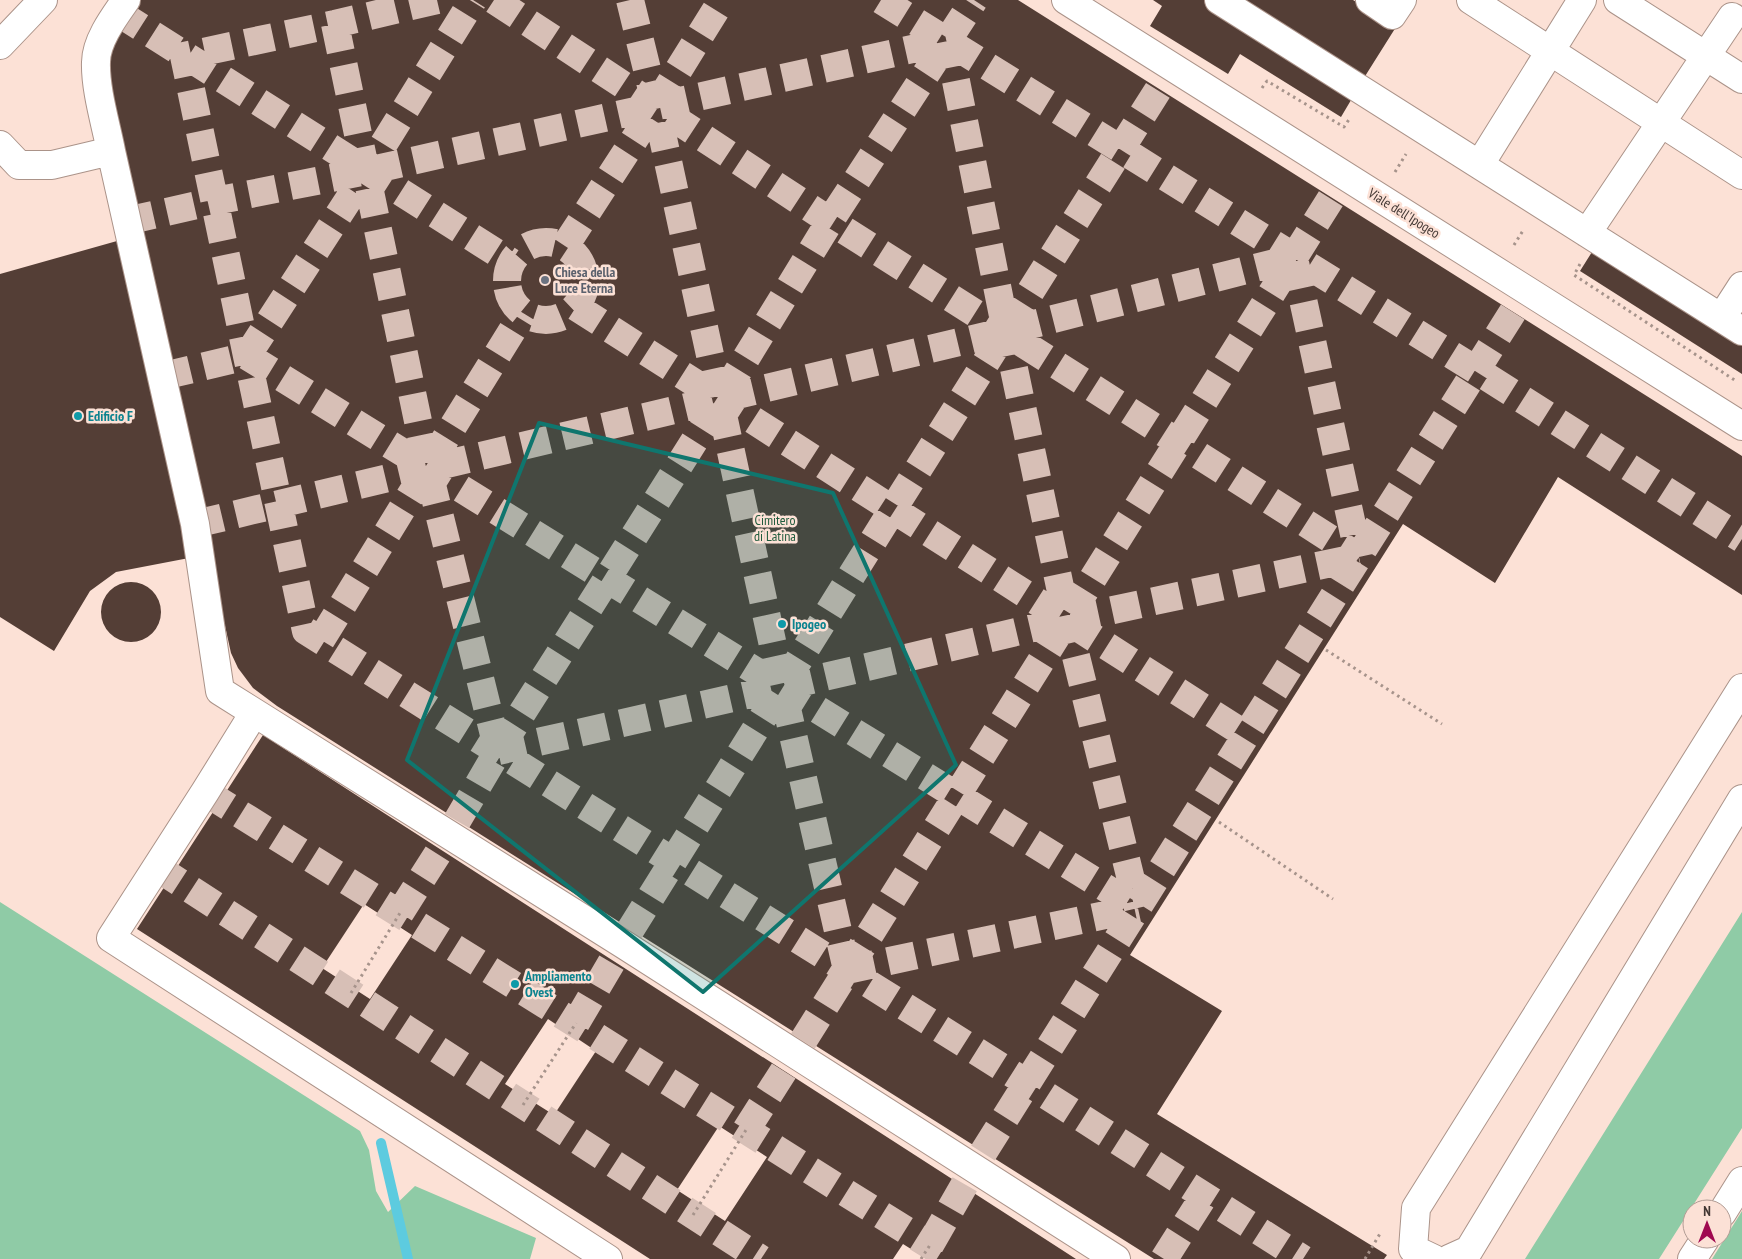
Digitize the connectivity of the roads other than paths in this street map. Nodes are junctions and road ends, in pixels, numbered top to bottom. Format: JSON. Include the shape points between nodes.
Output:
{"nodes":[{"id":1,"x":43,"y":0,"type":"edge"},
{"id":2,"x":126,"y":0,"type":"edge"},
{"id":3,"x":1066,"y":0,"type":"edge"},
{"id":4,"x":1219,"y":0,"type":"edge"},
{"id":5,"x":1370,"y":0,"type":"edge"},
{"id":6,"x":1402,"y":0,"type":"edge"},
{"id":7,"x":1471,"y":0,"type":"edge"},
{"id":8,"x":1582,"y":0,"type":"edge"},
{"id":9,"x":1618,"y":0,"type":"edge"},
{"id":10,"x":1732,"y":13,"type":"edge"},
{"id":11,"x":0,"y":45,"type":"edge"},
{"id":12,"x":1550,"y":51,"type":"junction"},
{"id":13,"x":1706,"y":56,"type":"junction"},
{"id":14,"x":1742,"y":79,"type":"edge"},
{"id":15,"x":1661,"y":123,"type":"junction"},
{"id":16,"x":0,"y":145,"type":"edge"},
{"id":17,"x":111,"y":151,"type":"junction"},
{"id":18,"x":1480,"y":164,"type":"junction"},
{"id":19,"x":1742,"y":175,"type":"edge"},
{"id":20,"x":1591,"y":235,"type":"junction"},
{"id":21,"x":1742,"y":286,"type":"edge"},
{"id":22,"x":1732,"y":324,"type":"edge"},
{"id":23,"x":1742,"y":426,"type":"edge"},
{"id":24,"x":1742,"y":688,"type":"edge"},
{"id":25,"x":254,"y":712,"type":"junction"},
{"id":26,"x":1742,"y":799,"type":"edge"},
{"id":27,"x":1742,"y":1181,"type":"edge"},
{"id":28,"x":1730,"y":1199,"type":"edge"},
{"id":29,"x":608,"y":1259,"type":"edge"},
{"id":30,"x":1116,"y":1259,"type":"edge"},
{"id":31,"x":1434,"y":1259,"type":"edge"},
{"id":32,"x":1449,"y":1259,"type":"edge"}],
"edges":[{"from":1,"to":11,"type":"lane"},
{"from":2,"to":17,"type":"lane","via":[[103,35],[96,61]]},
{"from":3,"to":23,"type":"lane","name":"Viale dell'Ipogeo"},
{"from":4,"to":18,"type":"lane"},
{"from":5,"to":6,"type":"lane","via":[[1392,15]]},
{"from":7,"to":12,"type":"lane"},
{"from":8,"to":12,"type":"lane"},
{"from":9,"to":13,"type":"lane"},
{"from":10,"to":13,"type":"lane"},
{"from":12,"to":15,"type":"lane"},
{"from":12,"to":18,"type":"lane"},
{"from":13,"to":14,"type":"lane"},
{"from":13,"to":15,"type":"lane"},
{"from":15,"to":19,"type":"lane"},
{"from":15,"to":20,"type":"lane"},
{"from":16,"to":17,"type":"lane","via":[[19,166],[52,166]]},
{"from":17,"to":25,"type":"lane","via":[[195,524],[220,692]]},
{"from":18,"to":20,"type":"lane"},
{"from":20,"to":22,"type":"lane"},
{"from":21,"to":22,"type":"lane"},
{"from":24,"to":31,"type":"lane","via":[[1416,1208],[1413,1249]]},
{"from":25,"to":29,"type":"lane","via":[[111,938]]},
{"from":25,"to":30,"type":"lane"},
{"from":26,"to":32,"type":"lane","via":[[1469,1250]]},
{"from":27,"to":28,"type":"lane"}]}
